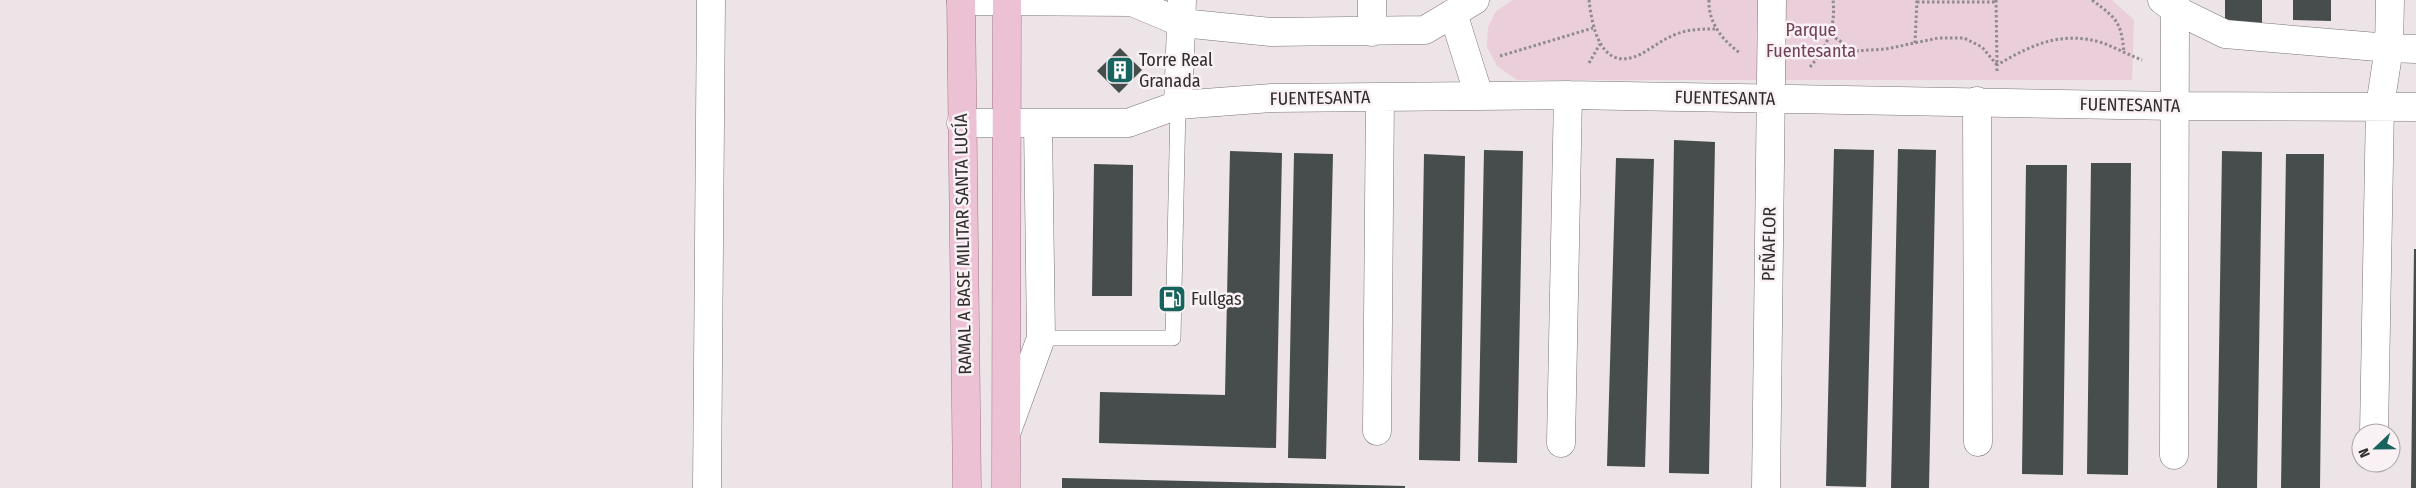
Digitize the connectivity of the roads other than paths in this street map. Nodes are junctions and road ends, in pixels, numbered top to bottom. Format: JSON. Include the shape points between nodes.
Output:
{"nodes":[{"id":1,"x":712,"y":0,"type":"edge"},
{"id":2,"x":961,"y":0,"type":"edge"},
{"id":3,"x":1006,"y":0,"type":"edge"},
{"id":4,"x":1032,"y":0,"type":"edge"},
{"id":5,"x":1372,"y":0,"type":"edge"},
{"id":6,"x":1772,"y":0,"type":"edge"},
{"id":7,"x":2390,"y":0,"type":"edge"},
{"id":8,"x":2170,"y":3,"type":"edge"},
{"id":9,"x":1464,"y":7,"type":"edge"},
{"id":10,"x":1182,"y":12,"type":"edge"},
{"id":11,"x":1372,"y":32,"type":"junction"},
{"id":12,"x":2389,"y":48,"type":"junction"},
{"id":13,"x":2416,"y":49,"type":"edge"},
{"id":14,"x":1771,"y":86,"type":"junction"},
{"id":15,"x":1568,"y":95,"type":"junction"},
{"id":16,"x":1380,"y":96,"type":"junction"},
{"id":17,"x":1479,"y":96,"type":"junction"},
{"id":18,"x":1986,"y":102,"type":"junction"},
{"id":19,"x":1178,"y":105,"type":"junction"},
{"id":20,"x":2176,"y":106,"type":"junction"},
{"id":21,"x":2380,"y":106,"type":"junction"},
{"id":22,"x":2416,"y":107,"type":"edge"},
{"id":23,"x":961,"y":123,"type":"junction"},
{"id":24,"x":1007,"y":123,"type":"junction"},
{"id":25,"x":1038,"y":124,"type":"junction"},
{"id":26,"x":1041,"y":338,"type":"junction"},
{"id":27,"x":2374,"y":423,"type":"edge"},
{"id":28,"x":1376,"y":431,"type":"dead end"},
{"id":29,"x":1005,"y":438,"type":"junction"},
{"id":30,"x":1978,"y":442,"type":"dead end"},
{"id":31,"x":1561,"y":443,"type":"dead end"},
{"id":32,"x":2174,"y":455,"type":"dead end"},
{"id":33,"x":707,"y":488,"type":"edge"},
{"id":34,"x":967,"y":488,"type":"edge"},
{"id":35,"x":1006,"y":488,"type":"edge"},
{"id":36,"x":1766,"y":488,"type":"edge"}],
"edges":[{"from":1,"to":33,"type":"street"},
{"from":2,"to":3,"type":"street"},
{"from":2,"to":23,"type":"main road","name":"RAMAL A BASE MILITAR SANTA LUCÍA"},
{"from":3,"to":4,"type":"street"},
{"from":3,"to":24,"type":"main road"},
{"from":4,"to":10,"type":"street","via":[[1132,2]]},
{"from":5,"to":11,"type":"street"},
{"from":6,"to":14,"type":"street","name":"PEÑAFLOR"},
{"from":7,"to":12,"type":"street"},
{"from":8,"to":12,"type":"street","via":[[2225,34]]},
{"from":8,"to":20,"type":"street"},
{"from":9,"to":11,"type":"street","via":[[1424,30]]},
{"from":9,"to":17,"type":"street","via":[[1470,66]]},
{"from":10,"to":11,"type":"street","via":[[1271,32]]},
{"from":10,"to":19,"type":"street"},
{"from":12,"to":13,"type":"street"},
{"from":12,"to":21,"type":"street"},
{"from":14,"to":15,"type":"street","name":"FUENTESANTA"},
{"from":14,"to":18,"type":"street","name":"FUENTESANTA"},
{"from":14,"to":36,"type":"street","name":"PEÑAFLOR"},
{"from":15,"to":17,"type":"street","name":"FUENTESANTA"},
{"from":15,"to":31,"type":"street"},
{"from":16,"to":17,"type":"street","name":"FUENTESANTA"},
{"from":16,"to":19,"type":"street","name":"FUENTESANTA","via":[[1272,98]]},
{"from":16,"to":28,"type":"street"},
{"from":18,"to":20,"type":"street","name":"FUENTESANTA"},
{"from":18,"to":30,"type":"street"},
{"from":19,"to":25,"type":"street","name":"FUENTESANTA","via":[[1128,123]]},
{"from":19,"to":26,"type":"lane","via":[[1173,338]]},
{"from":20,"to":21,"type":"street","name":"FUENTESANTA"},
{"from":20,"to":32,"type":"street"},
{"from":21,"to":22,"type":"street","name":"FUENTESANTA"},
{"from":21,"to":27,"type":"street"},
{"from":23,"to":24,"type":"street","name":"FUENTESANTA"},
{"from":23,"to":34,"type":"main road","name":"RAMAL A BASE MILITAR SANTA LUCÍA"},
{"from":24,"to":25,"type":"street","name":"FUENTESANTA"},
{"from":24,"to":29,"type":"main road"},
{"from":25,"to":26,"type":"street"},
{"from":26,"to":29,"type":"street"},
{"from":29,"to":35,"type":"main road"}]}
